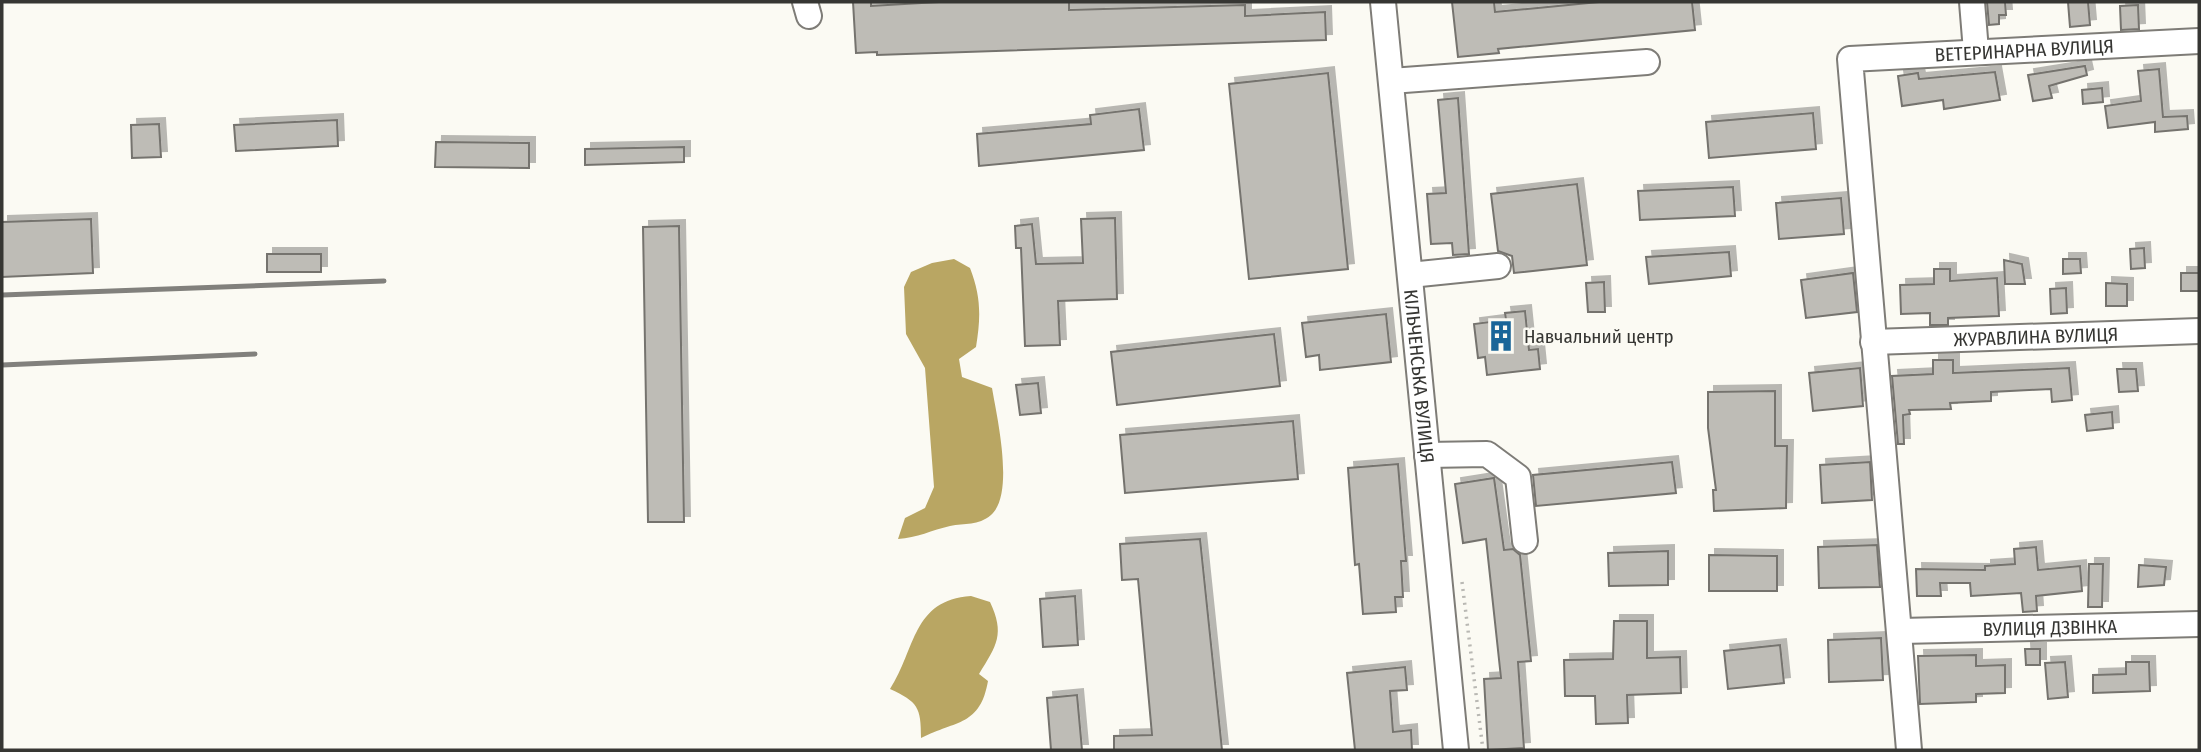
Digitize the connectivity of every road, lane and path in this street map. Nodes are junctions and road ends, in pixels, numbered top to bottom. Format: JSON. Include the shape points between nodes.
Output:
{"nodes":[{"id":1,"x":1383,"y":2,"type":"edge"},
{"id":2,"x":1972,"y":2,"type":"edge"},
{"id":3,"x":2199,"y":41,"type":"edge"},
{"id":4,"x":1976,"y":51,"type":"junction"},
{"id":5,"x":1647,"y":62,"type":"dead end"},
{"id":6,"x":1391,"y":81,"type":"junction"},
{"id":7,"x":1498,"y":266,"type":"dead end"},
{"id":8,"x":1410,"y":275,"type":"junction"},
{"id":9,"x":2199,"y":331,"type":"edge"},
{"id":10,"x":1873,"y":342,"type":"junction"},
{"id":11,"x":1427,"y":455,"type":"junction"},
{"id":12,"x":1525,"y":541,"type":"dead end"},
{"id":13,"x":2199,"y":624,"type":"edge"},
{"id":14,"x":1901,"y":631,"type":"junction"},
{"id":15,"x":1457,"y":750,"type":"edge"},
{"id":16,"x":1909,"y":750,"type":"edge"}],
"edges":[{"from":1,"to":6,"type":"street","name":"КІЛЬЧЕНСЬКА ВУЛИЦЯ"},
{"from":2,"to":4,"type":"street"},
{"from":3,"to":4,"type":"street","name":"ВЕТЕРИНАРНА ВУЛИЦЯ"},
{"from":4,"to":10,"type":"street","name":"ВЕТЕРИНАРНА ВУЛИЦЯ","via":[[1850,59]]},
{"from":5,"to":6,"type":"street"},
{"from":6,"to":8,"type":"street","name":"КІЛЬЧЕНСЬКА ВУЛИЦЯ"},
{"from":7,"to":8,"type":"street"},
{"from":8,"to":11,"type":"street","name":"КІЛЬЧЕНСЬКА ВУЛИЦЯ"},
{"from":9,"to":10,"type":"street","name":"ЖУРАВЛИНА ВУЛИЦЯ"},
{"from":10,"to":14,"type":"street"},
{"from":11,"to":12,"type":"street","via":[[1487,454],[1518,477]]},
{"from":11,"to":15,"type":"street","name":"КІЛЬЧЕНСЬКА ВУЛИЦЯ"},
{"from":13,"to":14,"type":"street","name":"ВУЛИЦЯ ДЗВІНКА"},
{"from":14,"to":16,"type":"street"}]}
